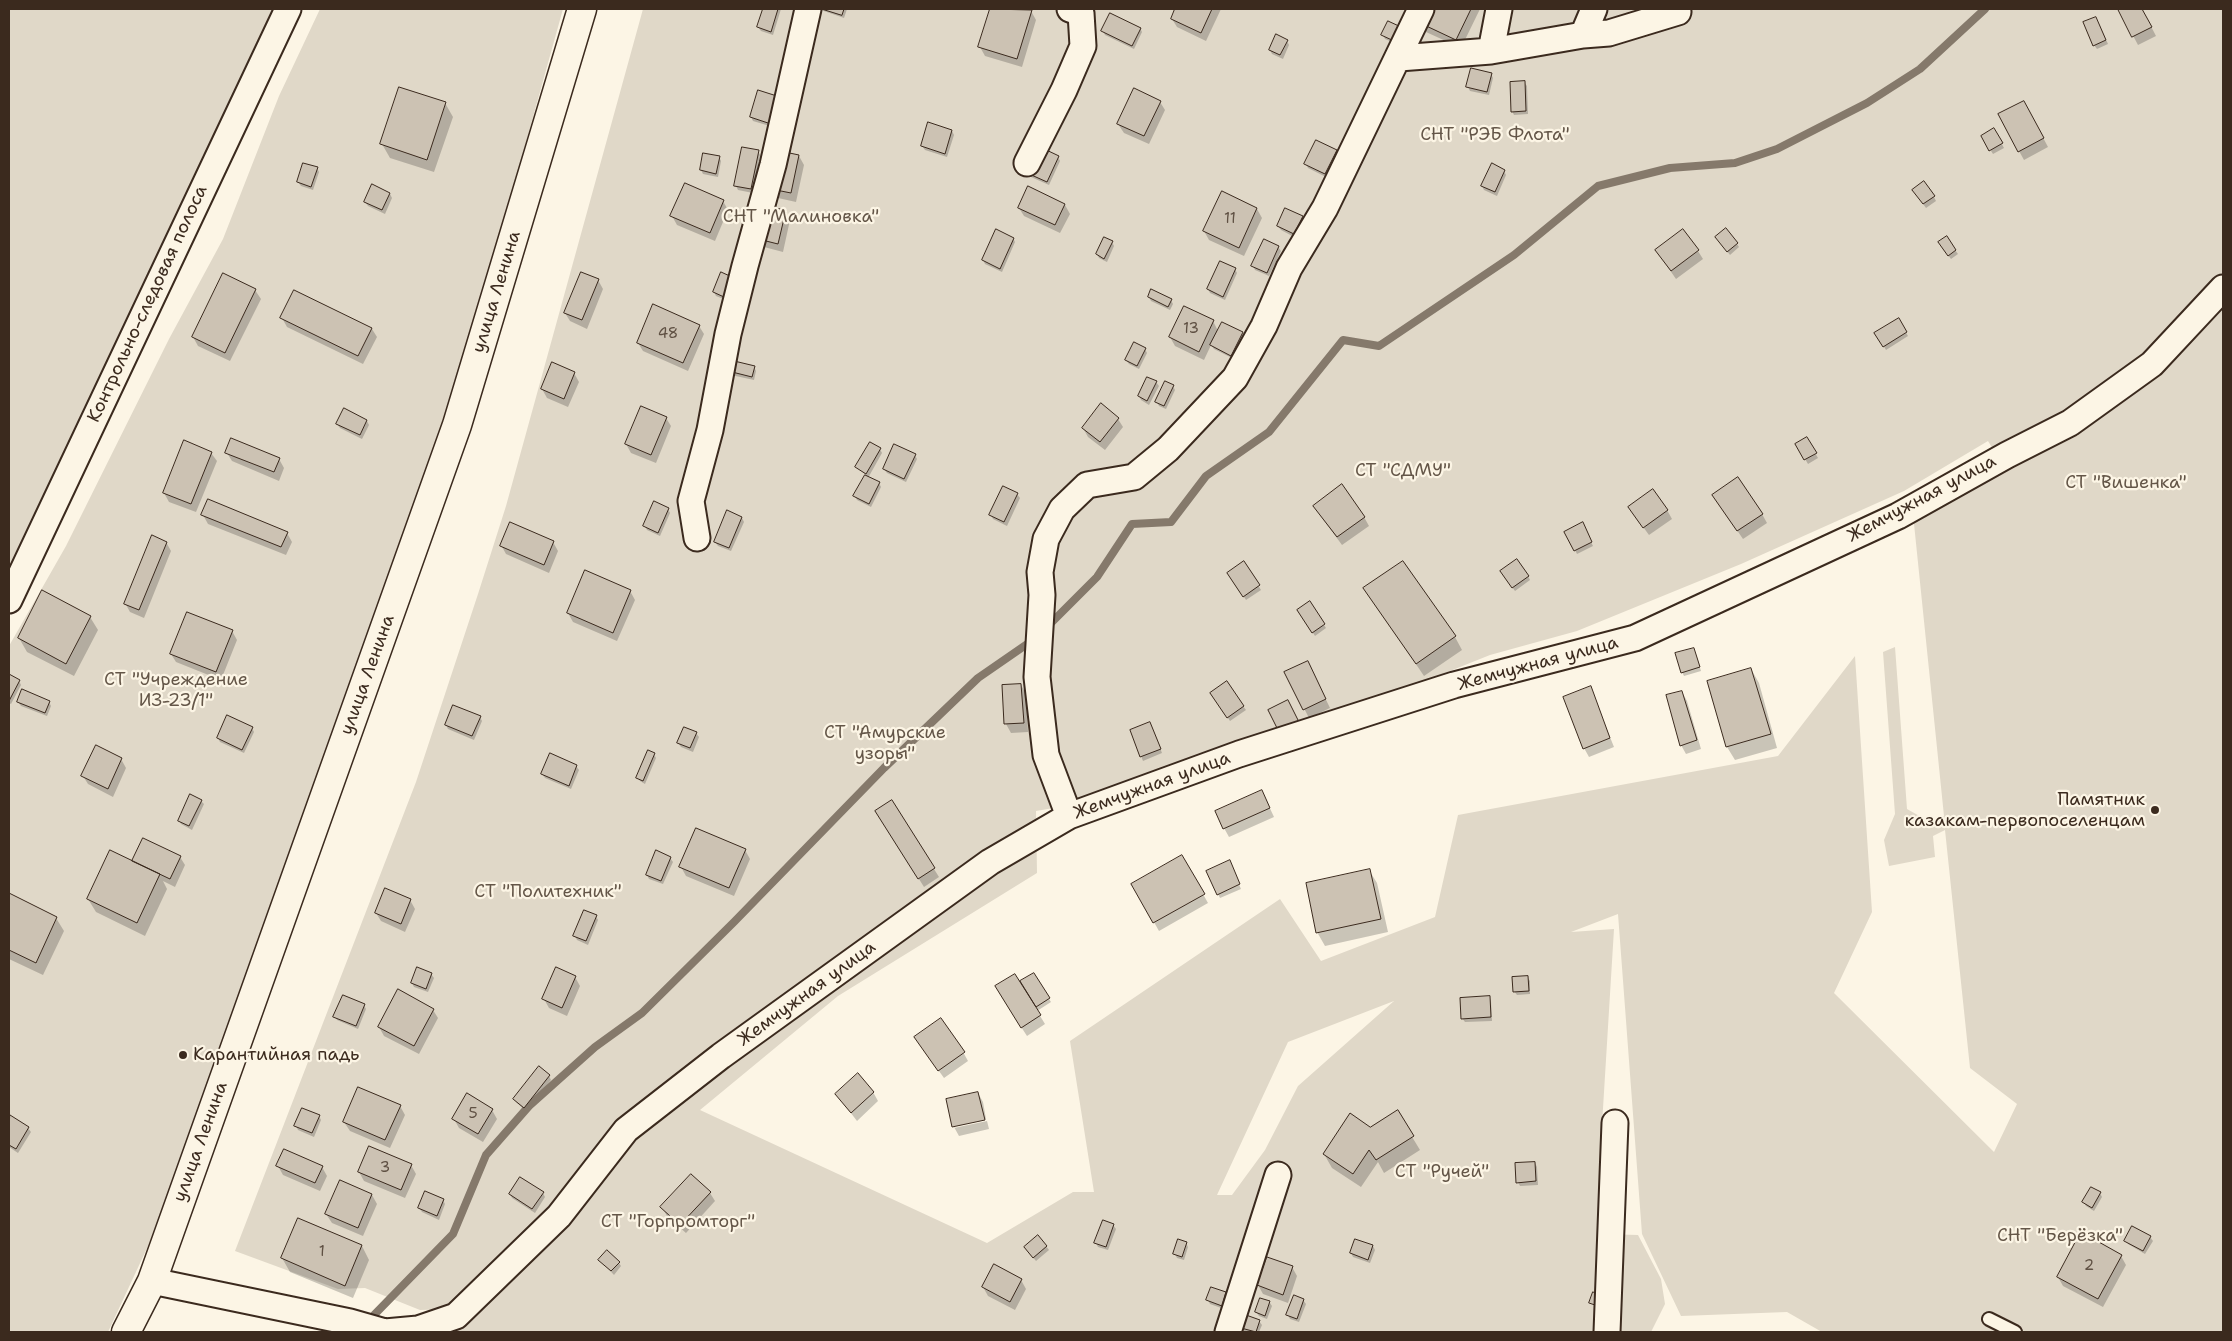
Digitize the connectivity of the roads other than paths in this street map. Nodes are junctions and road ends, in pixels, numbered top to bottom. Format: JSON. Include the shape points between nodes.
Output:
{"nodes":[{"id":1,"x":288,"y":9,"type":"edge"},
{"id":2,"x":582,"y":9,"type":"edge"},
{"id":3,"x":808,"y":9,"type":"edge"},
{"id":4,"x":1421,"y":9,"type":"edge"},
{"id":5,"x":1499,"y":9,"type":"edge"},
{"id":6,"x":1594,"y":9,"type":"edge"},
{"id":7,"x":1083,"y":10,"type":"edge"},
{"id":8,"x":1678,"y":12,"type":"dead end"},
{"id":9,"x":1583,"y":35,"type":"junction"},
{"id":10,"x":1491,"y":51,"type":"junction"},
{"id":11,"x":1399,"y":58,"type":"junction"},
{"id":12,"x":1027,"y":163,"type":"dead end"},
{"id":13,"x":2223,"y":288,"type":"edge"},
{"id":14,"x":697,"y":538,"type":"dead end"},
{"id":15,"x":9,"y":600,"type":"edge"},
{"id":16,"x":1069,"y":816,"type":"junction"},
{"id":17,"x":1615,"y":1123,"type":"dead end"},
{"id":18,"x":1278,"y":1175,"type":"dead end"},
{"id":19,"x":152,"y":1281,"type":"junction"},
{"id":20,"x":1989,"y":1319,"type":"dead end"},
{"id":21,"x":126,"y":1332,"type":"edge"},
{"id":22,"x":385,"y":1332,"type":"edge"},
{"id":23,"x":1228,"y":1332,"type":"edge"},
{"id":24,"x":1607,"y":1332,"type":"edge"},
{"id":25,"x":2015,"y":1332,"type":"edge"}],
"edges":[{"from":1,"to":15,"type":"street","name":"Контрольно-следовая полоса"},
{"from":2,"to":19,"type":"street","name":"улица Ленина","via":[[458,425]]},
{"from":3,"to":14,"type":"street","via":[[773,165],[734,308],[710,430],[691,501]]},
{"from":4,"to":11,"type":"street"},
{"from":5,"to":10,"type":"street"},
{"from":6,"to":9,"type":"street"},
{"from":7,"to":12,"type":"street","via":[[1083,46]]},
{"from":8,"to":9,"type":"street","via":[[1609,33]]},
{"from":9,"to":10,"type":"street"},
{"from":10,"to":11,"type":"street"},
{"from":11,"to":16,"type":"street","via":[[1325,208],[1289,268],[1264,326],[1235,378],[1168,449],[1134,476],[1087,485],[1062,509],[1046,538],[1040,572],[1037,677],[1046,755]]},
{"from":13,"to":16,"type":"street","name":"Жемчужная улица","via":[[2152,364],[2070,423],[1898,516],[1635,638],[1454,686],[1238,754]]},
{"from":16,"to":22,"type":"street","name":"Жемчужная улица","via":[[990,862],[721,1056],[626,1130],[559,1216],[456,1316],[418,1329]]},
{"from":17,"to":24,"type":"street"},
{"from":18,"to":23,"type":"street"},
{"from":19,"to":21,"type":"street","name":"улица Ленина"},
{"from":19,"to":22,"type":"street","name":"Жемчужная улица"},
{"from":20,"to":25,"type":"lane"}]}
